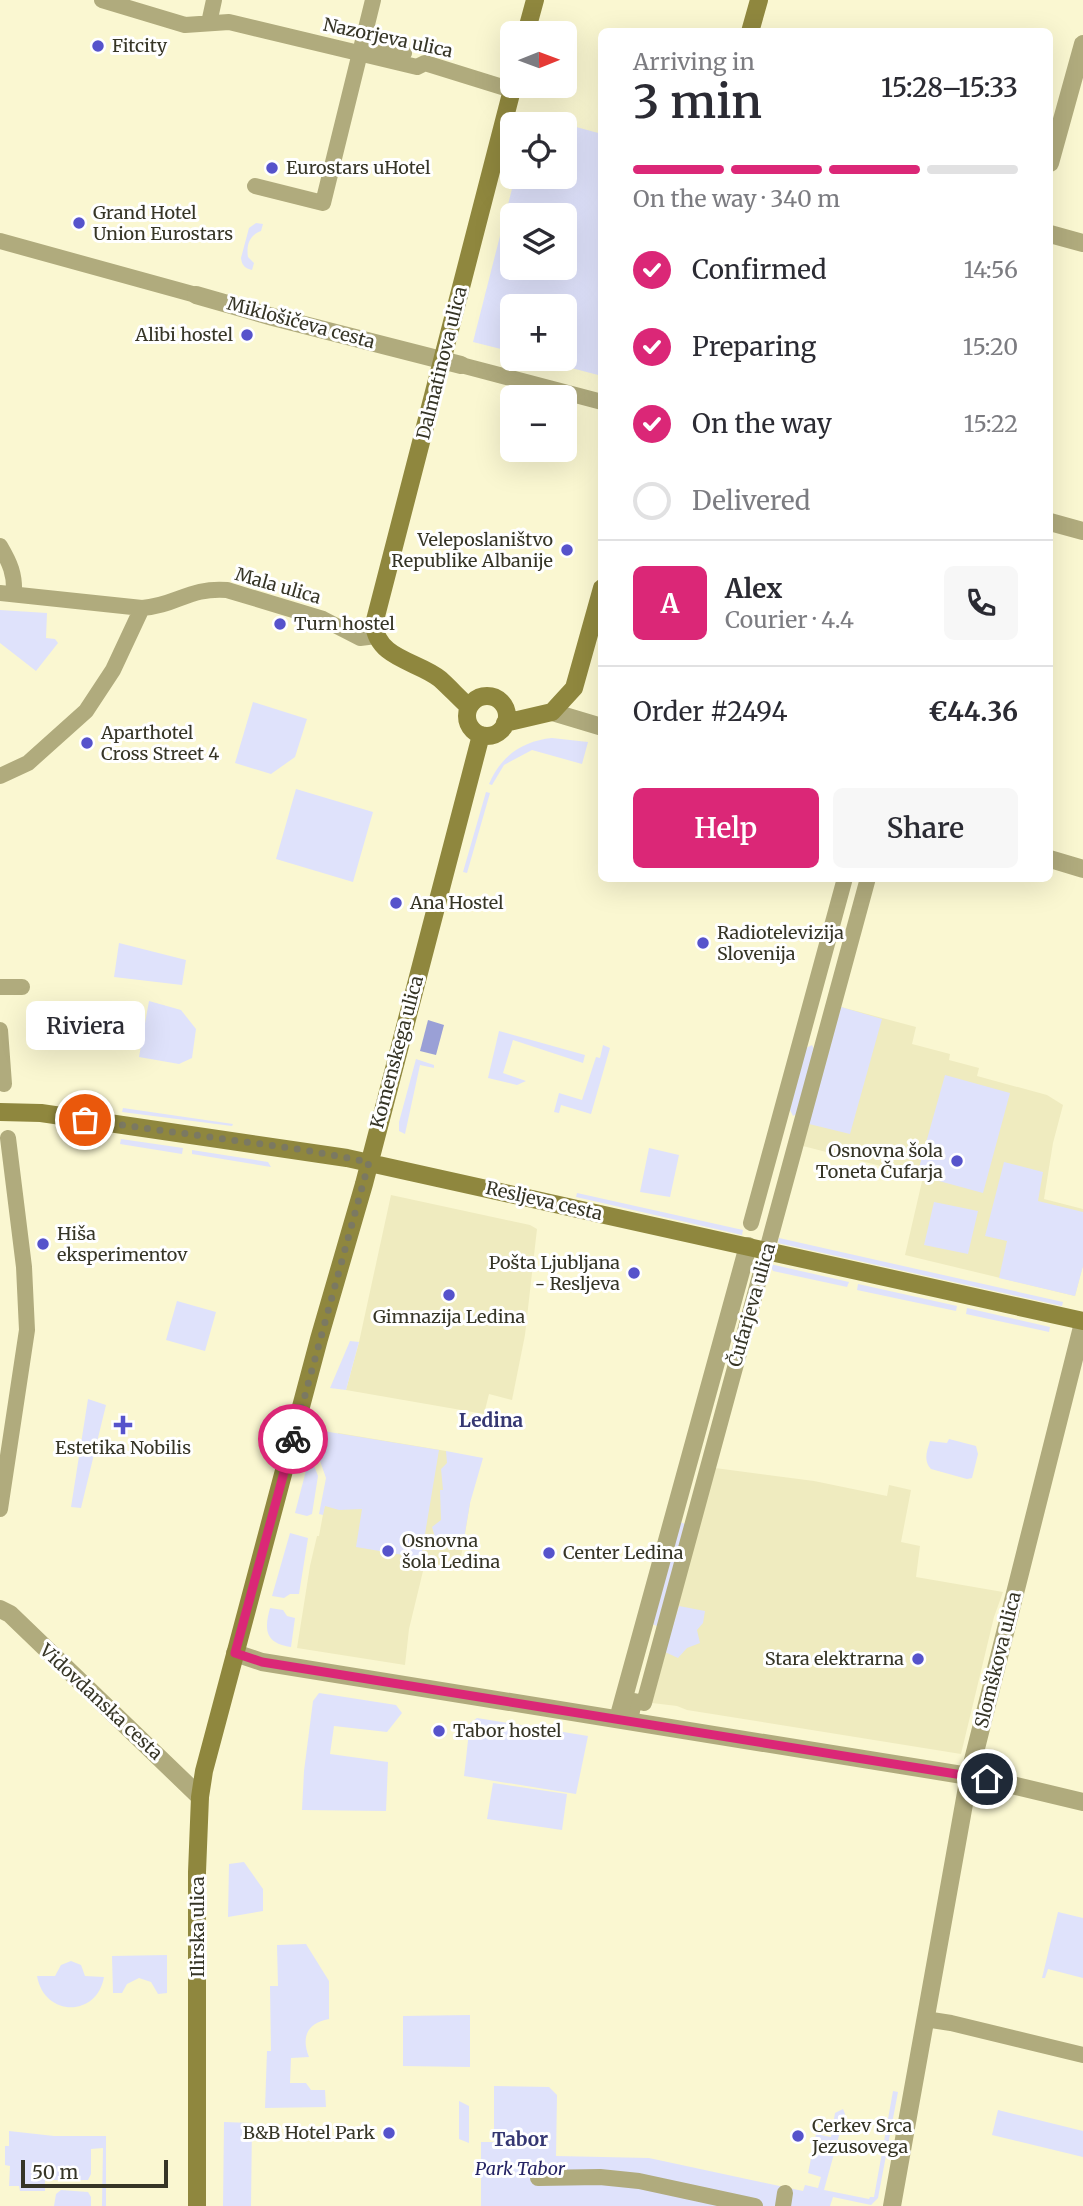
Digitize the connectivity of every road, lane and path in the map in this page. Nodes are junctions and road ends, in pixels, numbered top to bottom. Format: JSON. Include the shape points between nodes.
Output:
{"nodes":[{"id":1,"x":102,"y":0,"type":"edge"},
{"id":2,"x":214,"y":0,"type":"edge"},
{"id":3,"x":373,"y":0,"type":"edge"},
{"id":4,"x":535,"y":0,"type":"edge"},
{"id":5,"x":759,"y":0,"type":"edge"},
{"id":6,"x":529,"y":21,"type":"edge"},
{"id":7,"x":209,"y":23,"type":"junction"},
{"id":8,"x":751,"y":28,"type":"edge"},
{"id":9,"x":364,"y":36,"type":"junction"},
{"id":10,"x":1083,"y":44,"type":"edge"},
{"id":11,"x":360,"y":53,"type":"junction"},
{"id":12,"x":425,"y":63,"type":"junction"},
{"id":13,"x":500,"y":85,"type":"edge"},
{"id":14,"x":507,"y":98,"type":"edge"},
{"id":15,"x":1053,"y":152,"type":"edge"},
{"id":16,"x":255,"y":186,"type":"dead end"},
{"id":17,"x":1053,"y":235,"type":"edge"},
{"id":18,"x":0,"y":242,"type":"edge"},
{"id":19,"x":1083,"y":243,"type":"edge"},
{"id":20,"x":196,"y":295,"type":"joint"},
{"id":21,"x":443,"y":360,"type":"junction"},
{"id":22,"x":461,"y":365,"type":"joint"},
{"id":23,"x":598,"y":401,"type":"edge"},
{"id":24,"x":1053,"y":523,"type":"edge"},
{"id":25,"x":1083,"y":531,"type":"edge"},
{"id":26,"x":0,"y":546,"type":"edge"},
{"id":27,"x":7,"y":594,"type":"edge"},
{"id":28,"x":598,"y":602,"type":"edge"},
{"id":29,"x":142,"y":608,"type":"junction"},
{"id":30,"x":376,"y":636,"type":"junction"},
{"id":31,"x":469,"y":707,"type":"junction"},
{"id":32,"x":552,"y":712,"type":"junction"},
{"id":33,"x":505,"y":723,"type":"junction"},
{"id":34,"x":598,"y":726,"type":"edge"},
{"id":35,"x":481,"y":735,"type":"junction"},
{"id":36,"x":0,"y":776,"type":"edge"},
{"id":37,"x":1053,"y":860,"type":"edge"},
{"id":38,"x":1083,"y":869,"type":"edge"},
{"id":39,"x":844,"y":882,"type":"edge"},
{"id":40,"x":867,"y":882,"type":"edge"},
{"id":41,"x":22,"y":987,"type":"dead end"},
{"id":42,"x":0,"y":988,"type":"edge"},
{"id":43,"x":0,"y":1030,"type":"edge"},
{"id":44,"x":4,"y":1084,"type":"dead end"},
{"id":45,"x":0,"y":1112,"type":"edge"},
{"id":46,"x":8,"y":1138,"type":"dead end"},
{"id":47,"x":369,"y":1162,"type":"junction"},
{"id":48,"x":751,"y":1223,"type":"dead end"},
{"id":49,"x":748,"y":1246,"type":"junction"},
{"id":50,"x":767,"y":1251,"type":"junction"},
{"id":51,"x":1083,"y":1322,"type":"edge"},
{"id":52,"x":0,"y":1509,"type":"edge"},
{"id":53,"x":0,"y":1609,"type":"edge"},
{"id":54,"x":235,"y":1653,"type":"junction"},
{"id":55,"x":624,"y":1720,"type":"junction"},
{"id":56,"x":969,"y":1776,"type":"junction"},
{"id":57,"x":200,"y":1797,"type":"junction"},
{"id":58,"x":1083,"y":1802,"type":"edge"},
{"id":59,"x":925,"y":2019,"type":"junction"},
{"id":60,"x":1083,"y":2055,"type":"edge"},
{"id":61,"x":538,"y":2178,"type":"dead end"},
{"id":62,"x":197,"y":2206,"type":"edge"},
{"id":63,"x":755,"y":2206,"type":"edge"},
{"id":64,"x":892,"y":2206,"type":"edge"}],
"edges":[{"from":1,"to":7,"type":"street","name":"Nazorjeva ulica","via":[[185,25]]},
{"from":2,"to":7,"type":"street"},
{"from":3,"to":9,"type":"street"},
{"from":4,"to":6,"type":"main road"},
{"from":5,"to":8,"type":"main road"},
{"from":7,"to":11,"type":"street","name":"Nazorjeva ulica","via":[[229,22]]},
{"from":9,"to":11,"type":"street"},
{"from":9,"to":12,"type":"street"},
{"from":10,"to":15,"type":"street"},
{"from":11,"to":12,"type":"street","name":"Nazorjeva ulica","via":[[417,67]]},
{"from":11,"to":16,"type":"street","via":[[323,204]]},
{"from":12,"to":13,"type":"street","name":"Nazorjeva ulica"},
{"from":14,"to":21,"type":"main road","name":"Dalmatinova ulica"},
{"from":17,"to":19,"type":"street"},
{"from":18,"to":20,"type":"street","name":"Miklošičeva cesta"},
{"from":20,"to":21,"type":"street","name":"Miklošičeva cesta"},
{"from":21,"to":22,"type":"street","name":"Miklošičeva cesta"},
{"from":21,"to":30,"type":"main road","name":"Dalmatinova ulica","via":[[374,624]]},
{"from":22,"to":23,"type":"street","name":"Miklošičeva cesta"},
{"from":24,"to":25,"type":"street"},
{"from":26,"to":27,"type":"street","via":[[14,573]]},
{"from":27,"to":29,"type":"street","name":"Mala ulica"},
{"from":28,"to":32,"type":"main road","via":[[574,688]]},
{"from":29,"to":30,"type":"street","name":"Mala ulica","via":[[199,590],[227,590],[323,619],[360,638]]},
{"from":29,"to":36,"type":"street","via":[[113,670],[86,711],[28,763]]},
{"from":30,"to":31,"type":"main road","via":[[398,657],[438,677]]},
{"from":31,"to":33,"type":"main road","via":[[481,696],[493,697],[506,710]]},
{"from":31,"to":35,"type":"main road","via":[[468,721]]},
{"from":32,"to":33,"type":"main road"},
{"from":32,"to":34,"type":"street"},
{"from":33,"to":35,"type":"main road","via":[[494,735]]},
{"from":35,"to":47,"type":"main road","name":"Komenskega ulica"},
{"from":37,"to":38,"type":"street"},
{"from":39,"to":48,"type":"street","name":"Čufarjeva ulica"},
{"from":40,"to":50,"type":"street","name":"Čufarjeva ulica"},
{"from":41,"to":42,"type":"street"},
{"from":43,"to":44,"type":"street"},
{"from":45,"to":47,"type":"main road","name":"Resljeva cesta","via":[[41,1113]]},
{"from":46,"to":52,"type":"street","via":[[27,1330]]},
{"from":47,"to":49,"type":"main road","name":"Resljeva cesta"},
{"from":47,"to":54,"type":"main road","name":"Komenskega ulica"},
{"from":49,"to":50,"type":"main road","name":"Resljeva cesta"},
{"from":49,"to":55,"type":"street","name":"Čufarjeva ulica"},
{"from":50,"to":51,"type":"main road","name":"Resljeva cesta"},
{"from":50,"to":55,"type":"street","name":"Čufarjeva ulica","via":[[644,1703],[634,1701]]},
{"from":51,"to":56,"type":"street","name":"Slomškova ulica"},
{"from":53,"to":57,"type":"street","name":"Vidovdanska cesta"},
{"from":54,"to":55,"type":"street","via":[[262,1662]]},
{"from":54,"to":57,"type":"main road","name":"Ilirska ulica"},
{"from":55,"to":56,"type":"street"},
{"from":56,"to":58,"type":"street"},
{"from":56,"to":59,"type":"street","name":"Slomškova ulica"},
{"from":57,"to":62,"type":"main road","name":"Ilirska ulica"},
{"from":59,"to":60,"type":"street"},
{"from":59,"to":64,"type":"street","name":"Slomškova ulica"},
{"from":61,"to":63,"type":"street","via":[[639,2181]]}]}
